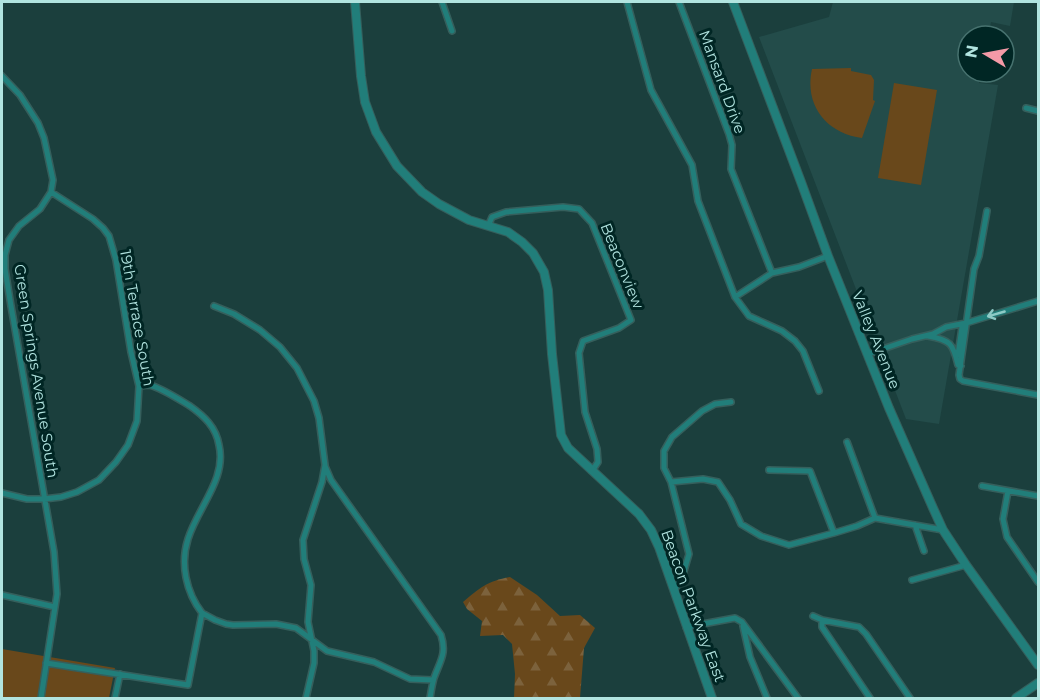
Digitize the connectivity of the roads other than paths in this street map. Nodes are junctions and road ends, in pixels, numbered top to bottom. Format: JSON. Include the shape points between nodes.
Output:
{"nodes":[{"id":1,"x":355,"y":2,"type":"edge"},
{"id":2,"x":442,"y":2,"type":"edge"},
{"id":3,"x":627,"y":2,"type":"edge"},
{"id":4,"x":679,"y":2,"type":"edge"},
{"id":5,"x":733,"y":2,"type":"edge"},
{"id":6,"x":452,"y":31,"type":"dead end"},
{"id":7,"x":2,"y":76,"type":"edge"},
{"id":8,"x":1026,"y":108,"type":"dead end"},
{"id":9,"x":1038,"y":111,"type":"edge"},
{"id":10,"x":51,"y":192,"type":"junction"},
{"id":11,"x":987,"y":211,"type":"dead end"},
{"id":12,"x":488,"y":226,"type":"junction"},
{"id":13,"x":3,"y":255,"type":"edge"},
{"id":14,"x":828,"y":256,"type":"junction"},
{"id":15,"x":772,"y":273,"type":"junction"},
{"id":16,"x":735,"y":297,"type":"junction"},
{"id":17,"x":1038,"y":301,"type":"edge"},
{"id":18,"x":214,"y":306,"type":"dead end"},
{"id":19,"x":966,"y":323,"type":"junction"},
{"id":20,"x":926,"y":336,"type":"junction"},
{"id":21,"x":868,"y":354,"type":"junction"},
{"id":22,"x":959,"y":364,"type":"junction"},
{"id":23,"x":139,"y":386,"type":"junction"},
{"id":24,"x":819,"y":391,"type":"dead end"},
{"id":25,"x":1038,"y":395,"type":"edge"},
{"id":26,"x":732,"y":402,"type":"dead end"},
{"id":27,"x":847,"y":442,"type":"dead end"},
{"id":28,"x":325,"y":465,"type":"junction"},
{"id":29,"x":769,"y":470,"type":"dead end"},
{"id":30,"x":592,"y":471,"type":"junction"},
{"id":31,"x":671,"y":482,"type":"junction"},
{"id":32,"x":982,"y":486,"type":"dead end"},
{"id":33,"x":1008,"y":491,"type":"junction"},
{"id":34,"x":2,"y":493,"type":"edge"},
{"id":35,"x":1038,"y":496,"type":"edge"},
{"id":36,"x":44,"y":499,"type":"junction"},
{"id":37,"x":875,"y":518,"type":"junction"},
{"id":38,"x":915,"y":525,"type":"junction"},
{"id":39,"x":943,"y":530,"type":"junction"},
{"id":40,"x":834,"y":532,"type":"junction"},
{"id":41,"x":924,"y":551,"type":"dead end"},
{"id":42,"x":966,"y":565,"type":"junction"},
{"id":43,"x":912,"y":580,"type":"dead end"},
{"id":44,"x":1038,"y":582,"type":"edge"},
{"id":45,"x":674,"y":590,"type":"junction"},
{"id":46,"x":2,"y":595,"type":"edge"},
{"id":47,"x":56,"y":607,"type":"junction"},
{"id":48,"x":201,"y":613,"type":"junction"},
{"id":49,"x":813,"y":616,"type":"dead end"},
{"id":50,"x":822,"y":620,"type":"junction"},
{"id":51,"x":742,"y":622,"type":"junction"},
{"id":52,"x":686,"y":627,"type":"junction"},
{"id":53,"x":312,"y":640,"type":"junction"},
{"id":54,"x":46,"y":663,"type":"junction"},
{"id":55,"x":1038,"y":665,"type":"edge"},
{"id":56,"x":120,"y":674,"type":"junction"},
{"id":57,"x":433,"y":680,"type":"junction"},
{"id":58,"x":1038,"y":683,"type":"edge"},
{"id":59,"x":40,"y":699,"type":"edge"},
{"id":60,"x":115,"y":699,"type":"edge"},
{"id":61,"x":306,"y":699,"type":"edge"},
{"id":62,"x":430,"y":699,"type":"edge"},
{"id":63,"x":712,"y":699,"type":"edge"},
{"id":64,"x":767,"y":699,"type":"edge"},
{"id":65,"x":798,"y":699,"type":"edge"},
{"id":66,"x":870,"y":699,"type":"edge"},
{"id":67,"x":910,"y":699,"type":"edge"},
{"id":68,"x":1016,"y":699,"type":"edge"}],
"edges":[{"from":1,"to":12,"type":"street","name":"Beacon Parkway East","via":[[365,102],[376,132],[397,166],[423,192],[469,220]]},
{"from":2,"to":6,"type":"street"},
{"from":3,"to":16,"type":"street","via":[[651,90],[692,165],[698,201]]},
{"from":4,"to":15,"type":"street","name":"Mansard Drive","via":[[729,134],[731,170]]},
{"from":5,"to":14,"type":"street","name":"Valley Avenue"},
{"from":7,"to":10,"type":"street","via":[[38,123],[53,180]]},
{"from":8,"to":9,"type":"street"},
{"from":10,"to":13,"type":"street","name":"Green Springs Avenue South","via":[[40,209],[19,226]]},
{"from":10,"to":23,"type":"street","name":"19th Terrace South","via":[[93,219],[109,236]]},
{"from":11,"to":19,"type":"street"},
{"from":12,"to":30,"type":"street","name":"Beacon Parkway East","via":[[508,232],[522,242],[544,272],[561,435],[568,448]]},
{"from":12,"to":30,"type":"street","name":"Beaconview","via":[[492,217],[506,212],[563,207],[579,209],[592,223],[631,320],[583,341],[579,353],[585,412],[597,449]]},
{"from":13,"to":36,"type":"street","name":"Green Springs Avenue South"},
{"from":14,"to":15,"type":"street"},
{"from":14,"to":21,"type":"street","name":"Valley Avenue"},
{"from":15,"to":16,"type":"street"},
{"from":16,"to":24,"type":"street","via":[[749,316],[795,341]]},
{"from":17,"to":19,"type":"street","one_way":true},
{"from":18,"to":28,"type":"street","via":[[260,330],[297,368],[320,418]]},
{"from":19,"to":20,"type":"street"},
{"from":19,"to":22,"type":"street","via":[[962,327]]},
{"from":20,"to":21,"type":"street"},
{"from":20,"to":22,"type":"street","via":[[950,344]]},
{"from":21,"to":39,"type":"street","name":"Valley Avenue"},
{"from":22,"to":25,"type":"street","via":[[963,381]]},
{"from":23,"to":36,"type":"street","name":"19th Terrace South","via":[[137,421],[116,462],[99,480],[77,492]]},
{"from":23,"to":48,"type":"street","via":[[149,385],[199,412],[211,424],[218,440],[222,456],[219,473],[189,539],[184,561],[186,580]]},
{"from":26,"to":31,"type":"street","via":[[702,411],[672,437],[664,451],[664,468]]},
{"from":27,"to":37,"type":"street"},
{"from":28,"to":53,"type":"street","via":[[303,540],[311,585],[308,622]]},
{"from":28,"to":57,"type":"street","via":[[331,480],[441,635],[442,660]]},
{"from":29,"to":40,"type":"street","via":[[810,471]]},
{"from":30,"to":45,"type":"street","name":"Beacon Parkway East","via":[[651,530]]},
{"from":31,"to":40,"type":"street","via":[[718,482],[741,524],[760,536],[789,545]]},
{"from":31,"to":45,"type":"street","via":[[689,554]]},
{"from":32,"to":33,"type":"street"},
{"from":33,"to":35,"type":"street"},
{"from":33,"to":44,"type":"street","via":[[1003,519],[1007,537]]},
{"from":34,"to":36,"type":"street","name":"19th Terrace South"},
{"from":36,"to":47,"type":"street","name":"Green Springs Avenue South","via":[[54,552]]},
{"from":37,"to":38,"type":"street"},
{"from":37,"to":40,"type":"street"},
{"from":38,"to":39,"type":"street"},
{"from":38,"to":41,"type":"street"},
{"from":39,"to":42,"type":"street","name":"Valley Avenue"},
{"from":42,"to":43,"type":"street"},
{"from":42,"to":55,"type":"street","name":"Valley Avenue"},
{"from":45,"to":52,"type":"street","name":"Beacon Parkway East"},
{"from":46,"to":47,"type":"street"},
{"from":47,"to":54,"type":"street","name":"Green Springs Avenue South"},
{"from":48,"to":53,"type":"street","via":[[226,624],[282,624],[302,631]]},
{"from":48,"to":56,"type":"street","via":[[188,685]]},
{"from":49,"to":50,"type":"street"},
{"from":50,"to":66,"type":"street","via":[[822,627]]},
{"from":50,"to":67,"type":"street","via":[[859,627]]},
{"from":51,"to":52,"type":"street","via":[[735,618]]},
{"from":51,"to":64,"type":"street","via":[[750,657]]},
{"from":51,"to":65,"type":"street"},
{"from":52,"to":63,"type":"street","name":"Beacon Parkway East"},
{"from":53,"to":57,"type":"street","via":[[327,651],[381,665],[410,679]]},
{"from":53,"to":61,"type":"street","via":[[314,663]]},
{"from":54,"to":56,"type":"street"},
{"from":54,"to":59,"type":"street","name":"Green Springs Avenue South"},
{"from":56,"to":60,"type":"street"},
{"from":57,"to":62,"type":"street"},
{"from":58,"to":68,"type":"street"}]}
